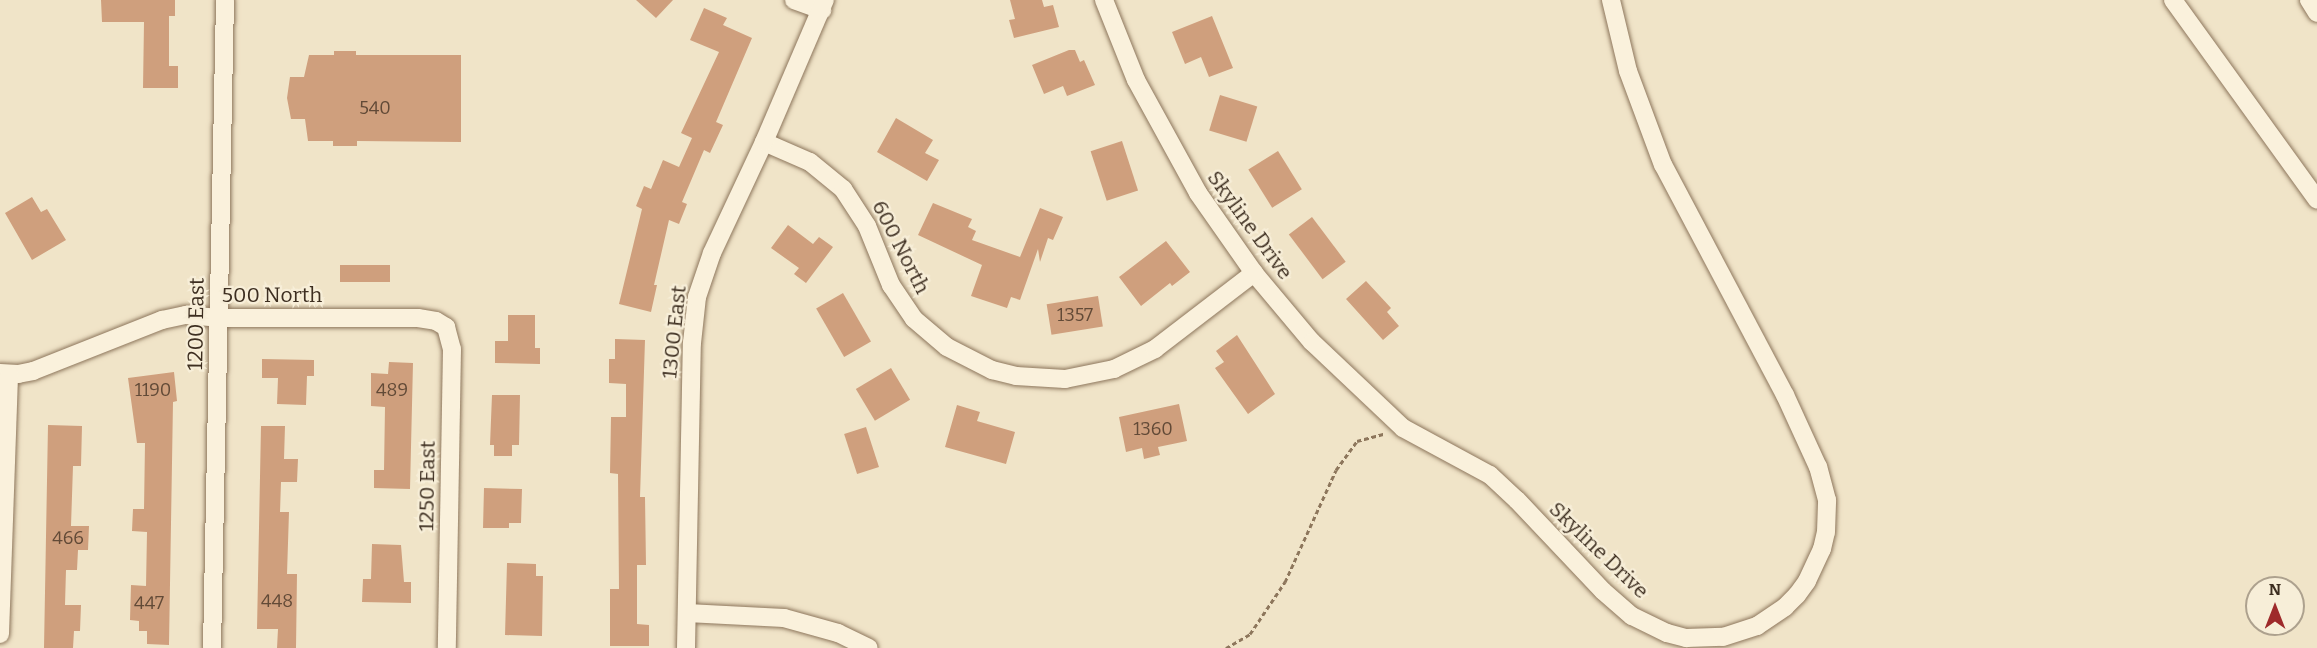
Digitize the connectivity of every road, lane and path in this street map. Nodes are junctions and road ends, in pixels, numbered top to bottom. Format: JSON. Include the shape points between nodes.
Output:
{"nodes":[{"id":1,"x":225,"y":0,"type":"edge"},
{"id":2,"x":794,"y":0,"type":"edge"},
{"id":3,"x":1104,"y":0,"type":"edge"},
{"id":4,"x":1611,"y":0,"type":"edge"},
{"id":5,"x":2173,"y":0,"type":"edge"},
{"id":6,"x":2309,"y":0,"type":"edge"},
{"id":7,"x":824,"y":5,"type":"edge"},
{"id":8,"x":2317,"y":13,"type":"edge"},
{"id":9,"x":764,"y":141,"type":"junction"},
{"id":10,"x":2317,"y":200,"type":"edge"},
{"id":11,"x":1254,"y":273,"type":"junction"},
{"id":12,"x":219,"y":318,"type":"junction"},
{"id":13,"x":446,"y":327,"type":"joint"},
{"id":14,"x":5,"y":374,"type":"edge"},
{"id":15,"x":1403,"y":428,"type":"junction"},
{"id":16,"x":687,"y":613,"type":"junction"},
{"id":17,"x":0,"y":634,"type":"edge"},
{"id":18,"x":212,"y":648,"type":"edge"},
{"id":19,"x":447,"y":648,"type":"edge"},
{"id":20,"x":686,"y":648,"type":"edge"},
{"id":21,"x":869,"y":648,"type":"edge"},
{"id":22,"x":1226,"y":648,"type":"edge"}],
"edges":[{"from":1,"to":12,"type":"street","name":"1200 East"},
{"from":2,"to":7,"type":"street"},
{"from":3,"to":11,"type":"street","name":"Skyline Drive","via":[[1136,80],[1175,155]]},
{"from":4,"to":15,"type":"street","name":"Skyline Drive","via":[[1628,71],[1663,165],[1785,395],[1825,485],[1828,515],[1815,565],[1785,607],[1757,626],[1704,639],[1667,633],[1618,605],[1490,475]]},
{"from":5,"to":10,"type":"street"},
{"from":6,"to":8,"type":"street"},
{"from":7,"to":9,"type":"street","name":"1300 East"},
{"from":9,"to":11,"type":"street","name":"600 North","via":[[810,162],[843,189],[867,226],[891,285],[914,319],[947,347],[992,370],[1065,380],[1114,369],[1155,349]]},
{"from":9,"to":16,"type":"street","name":"1300 East","via":[[711,253],[694,320]]},
{"from":11,"to":15,"type":"street","name":"Skyline Drive","via":[[1312,342]]},
{"from":12,"to":13,"type":"street","name":"500 North","via":[[418,318]]},
{"from":12,"to":14,"type":"street","name":"500 North","via":[[174,317],[33,371]]},
{"from":12,"to":18,"type":"street","name":"1200 East"},
{"from":13,"to":19,"type":"street","name":"1250 East","via":[[452,349]]},
{"from":14,"to":17,"type":"street"},
{"from":15,"to":22,"type":"path","via":[[1357,441],[1336,470],[1285,582],[1250,634]]},
{"from":16,"to":20,"type":"street","name":"1300 East"},
{"from":16,"to":21,"type":"street","via":[[784,618],[838,633]]}]}
